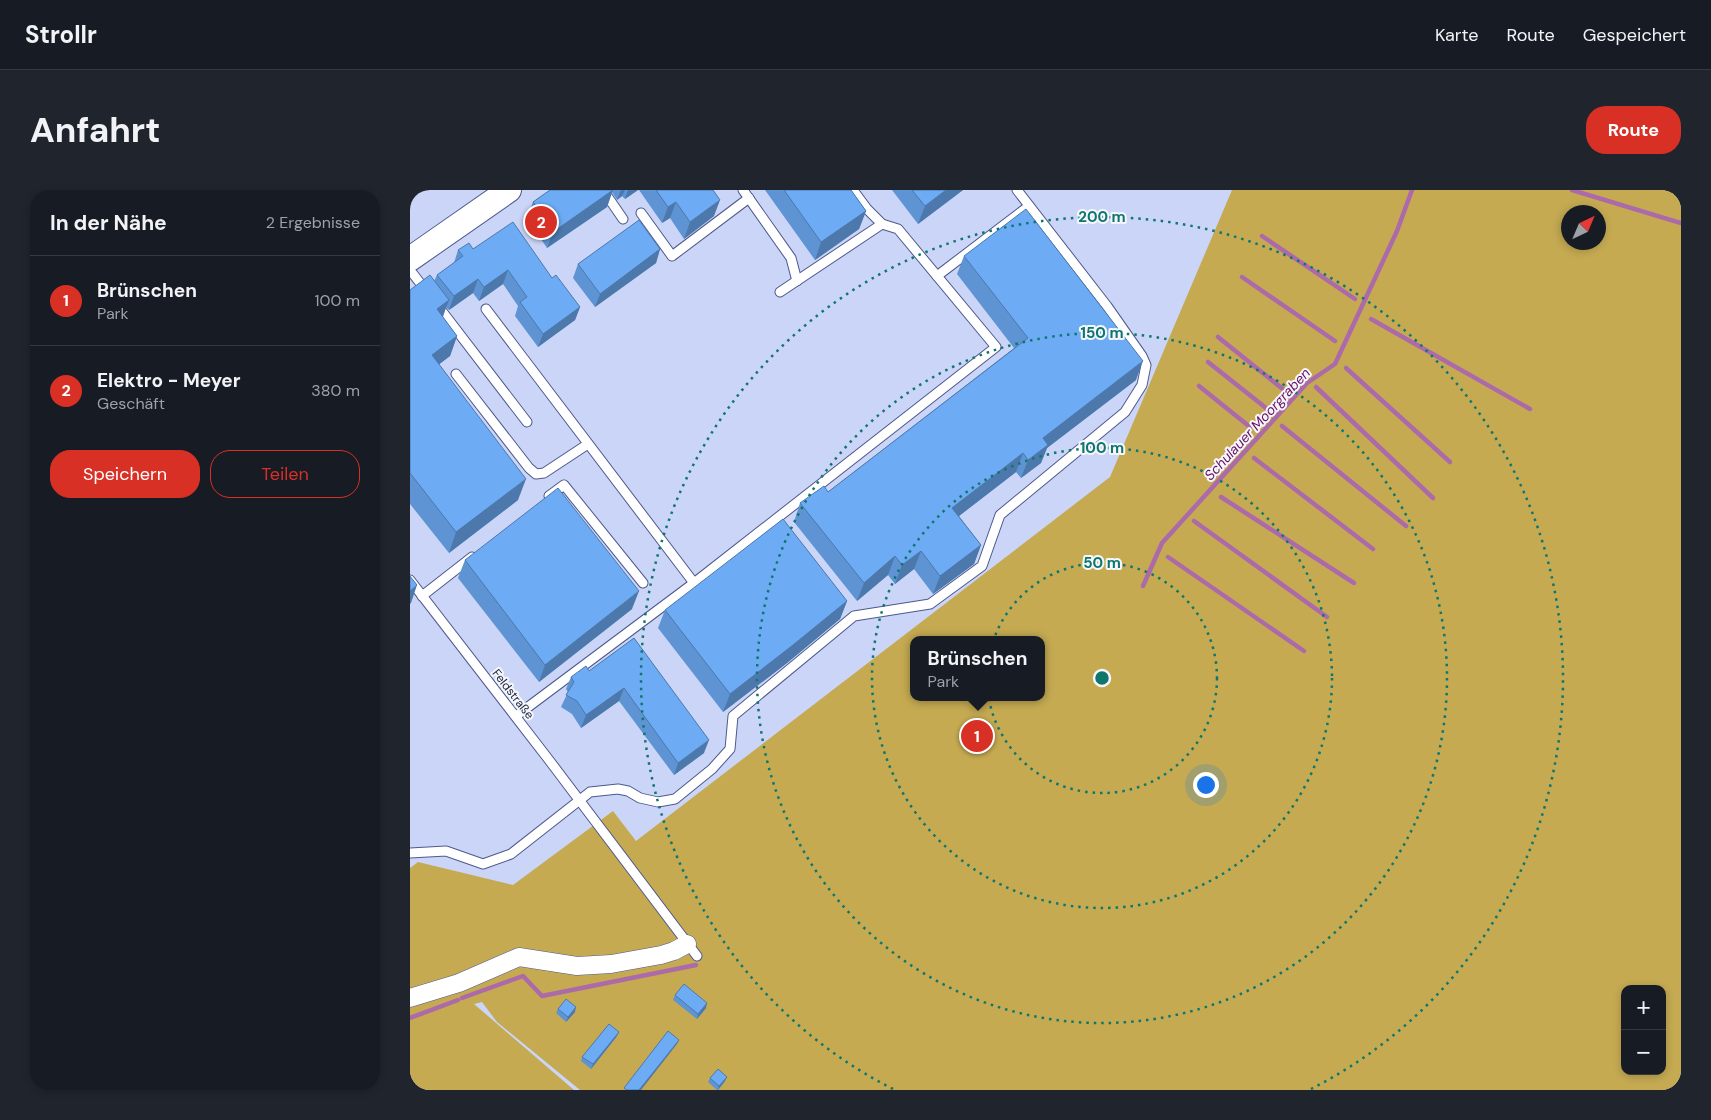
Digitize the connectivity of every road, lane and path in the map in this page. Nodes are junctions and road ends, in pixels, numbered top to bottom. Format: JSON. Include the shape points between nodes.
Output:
{"nodes":[{"id":1,"x":509,"y":190,"type":"edge"},
{"id":2,"x":603,"y":190,"type":"edge"},
{"id":3,"x":743,"y":190,"type":"edge"},
{"id":4,"x":853,"y":190,"type":"edge"},
{"id":5,"x":1017,"y":190,"type":"edge"},
{"id":6,"x":749,"y":198,"type":"junction"},
{"id":7,"x":1029,"y":206,"type":"junction"},
{"id":8,"x":641,"y":213,"type":"dead end"},
{"id":9,"x":623,"y":218,"type":"dead end"},
{"id":10,"x":882,"y":224,"type":"junction"},
{"id":11,"x":410,"y":259,"type":"edge"},
{"id":12,"x":410,"y":270,"type":"edge"},
{"id":13,"x":937,"y":276,"type":"junction"},
{"id":14,"x":797,"y":281,"type":"junction"},
{"id":15,"x":780,"y":292,"type":"dead end"},
{"id":16,"x":486,"y":309,"type":"dead end"},
{"id":17,"x":456,"y":374,"type":"dead end"},
{"id":18,"x":527,"y":422,"type":"dead end"},
{"id":19,"x":588,"y":444,"type":"junction"},
{"id":20,"x":542,"y":502,"type":"edge"},
{"id":21,"x":482,"y":549,"type":"edge"},
{"id":22,"x":410,"y":580,"type":"edge"},
{"id":23,"x":642,"y":583,"type":"dead end"},
{"id":24,"x":694,"y":583,"type":"junction"},
{"id":25,"x":422,"y":596,"type":"junction"},
{"id":26,"x":516,"y":716,"type":"junction"},
{"id":27,"x":579,"y":800,"type":"junction"},
{"id":28,"x":410,"y":854,"type":"edge"},
{"id":29,"x":692,"y":950,"type":"joint"},
{"id":30,"x":410,"y":998,"type":"edge"}],
"edges":[{"from":1,"to":11,"type":"street"},
{"from":2,"to":9,"type":"lane"},
{"from":3,"to":6,"type":"lane"},
{"from":4,"to":10,"type":"lane"},
{"from":5,"to":7,"type":"lane"},
{"from":6,"to":8,"type":"lane","via":[[672,256]]},
{"from":6,"to":14,"type":"lane","via":[[791,258]]},
{"from":7,"to":13,"type":"lane"},
{"from":7,"to":27,"type":"lane","via":[[1107,306],[1146,364],[1142,385],[1125,412],[1000,514],[982,566],[930,604],[847,616],[733,716],[730,749],[712,769],[674,799],[658,802],[618,789],[590,792]]},
{"from":10,"to":13,"type":"lane","via":[[898,229]]},
{"from":10,"to":14,"type":"lane"},
{"from":12,"to":18,"type":"lane"},
{"from":13,"to":24,"type":"lane","via":[[996,347],[776,524]]},
{"from":14,"to":15,"type":"lane"},
{"from":16,"to":19,"type":"lane"},
{"from":17,"to":19,"type":"lane","via":[[536,474],[544,474]]},
{"from":19,"to":24,"type":"lane"},
{"from":20,"to":23,"type":"lane","via":[[564,485]]},
{"from":21,"to":25,"type":"lane"},
{"from":22,"to":25,"type":"lane","name":"Feldstraße"},
{"from":24,"to":26,"type":"lane"},
{"from":25,"to":26,"type":"lane","name":"Feldstraße"},
{"from":26,"to":27,"type":"lane","name":"Feldstraße"},
{"from":27,"to":28,"type":"lane","via":[[511,854],[483,864],[446,851]]},
{"from":27,"to":29,"type":"lane","name":"Feldstraße"},
{"from":29,"to":30,"type":"street","via":[[611,964],[577,966],[520,957],[459,983]]}]}
